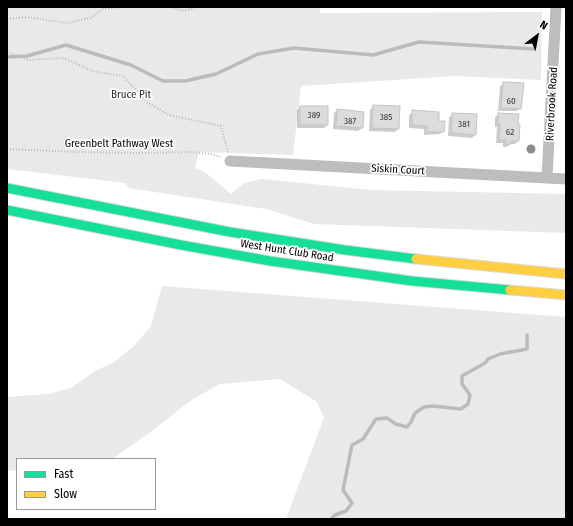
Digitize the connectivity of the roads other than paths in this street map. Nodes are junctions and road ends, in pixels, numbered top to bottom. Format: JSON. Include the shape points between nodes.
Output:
{"nodes":[{"id":1,"x":556,"y":7,"type":"edge"},
{"id":2,"x":230,"y":161,"type":"road end"},
{"id":3,"x":547,"y":178,"type":"junction"},
{"id":4,"x":566,"y":179,"type":"edge"},
{"id":5,"x":7,"y":188,"type":"edge"},
{"id":6,"x":7,"y":210,"type":"edge"},
{"id":7,"x":566,"y":274,"type":"edge"},
{"id":8,"x":566,"y":295,"type":"edge"}],
"edges":[{"from":1,"to":3,"type":"street","name":"Riverbrook Road"},
{"from":2,"to":3,"type":"street","name":"Siskin Court"},
{"from":3,"to":4,"type":"street","name":"Siskin Court"},
{"from":5,"to":7,"type":"main road","name":"West Hunt Club Road","via":[[230,232],[345,250]]},
{"from":6,"to":8,"type":"main road","name":"West Hunt Club Road","via":[[263,260],[412,281]]}]}
